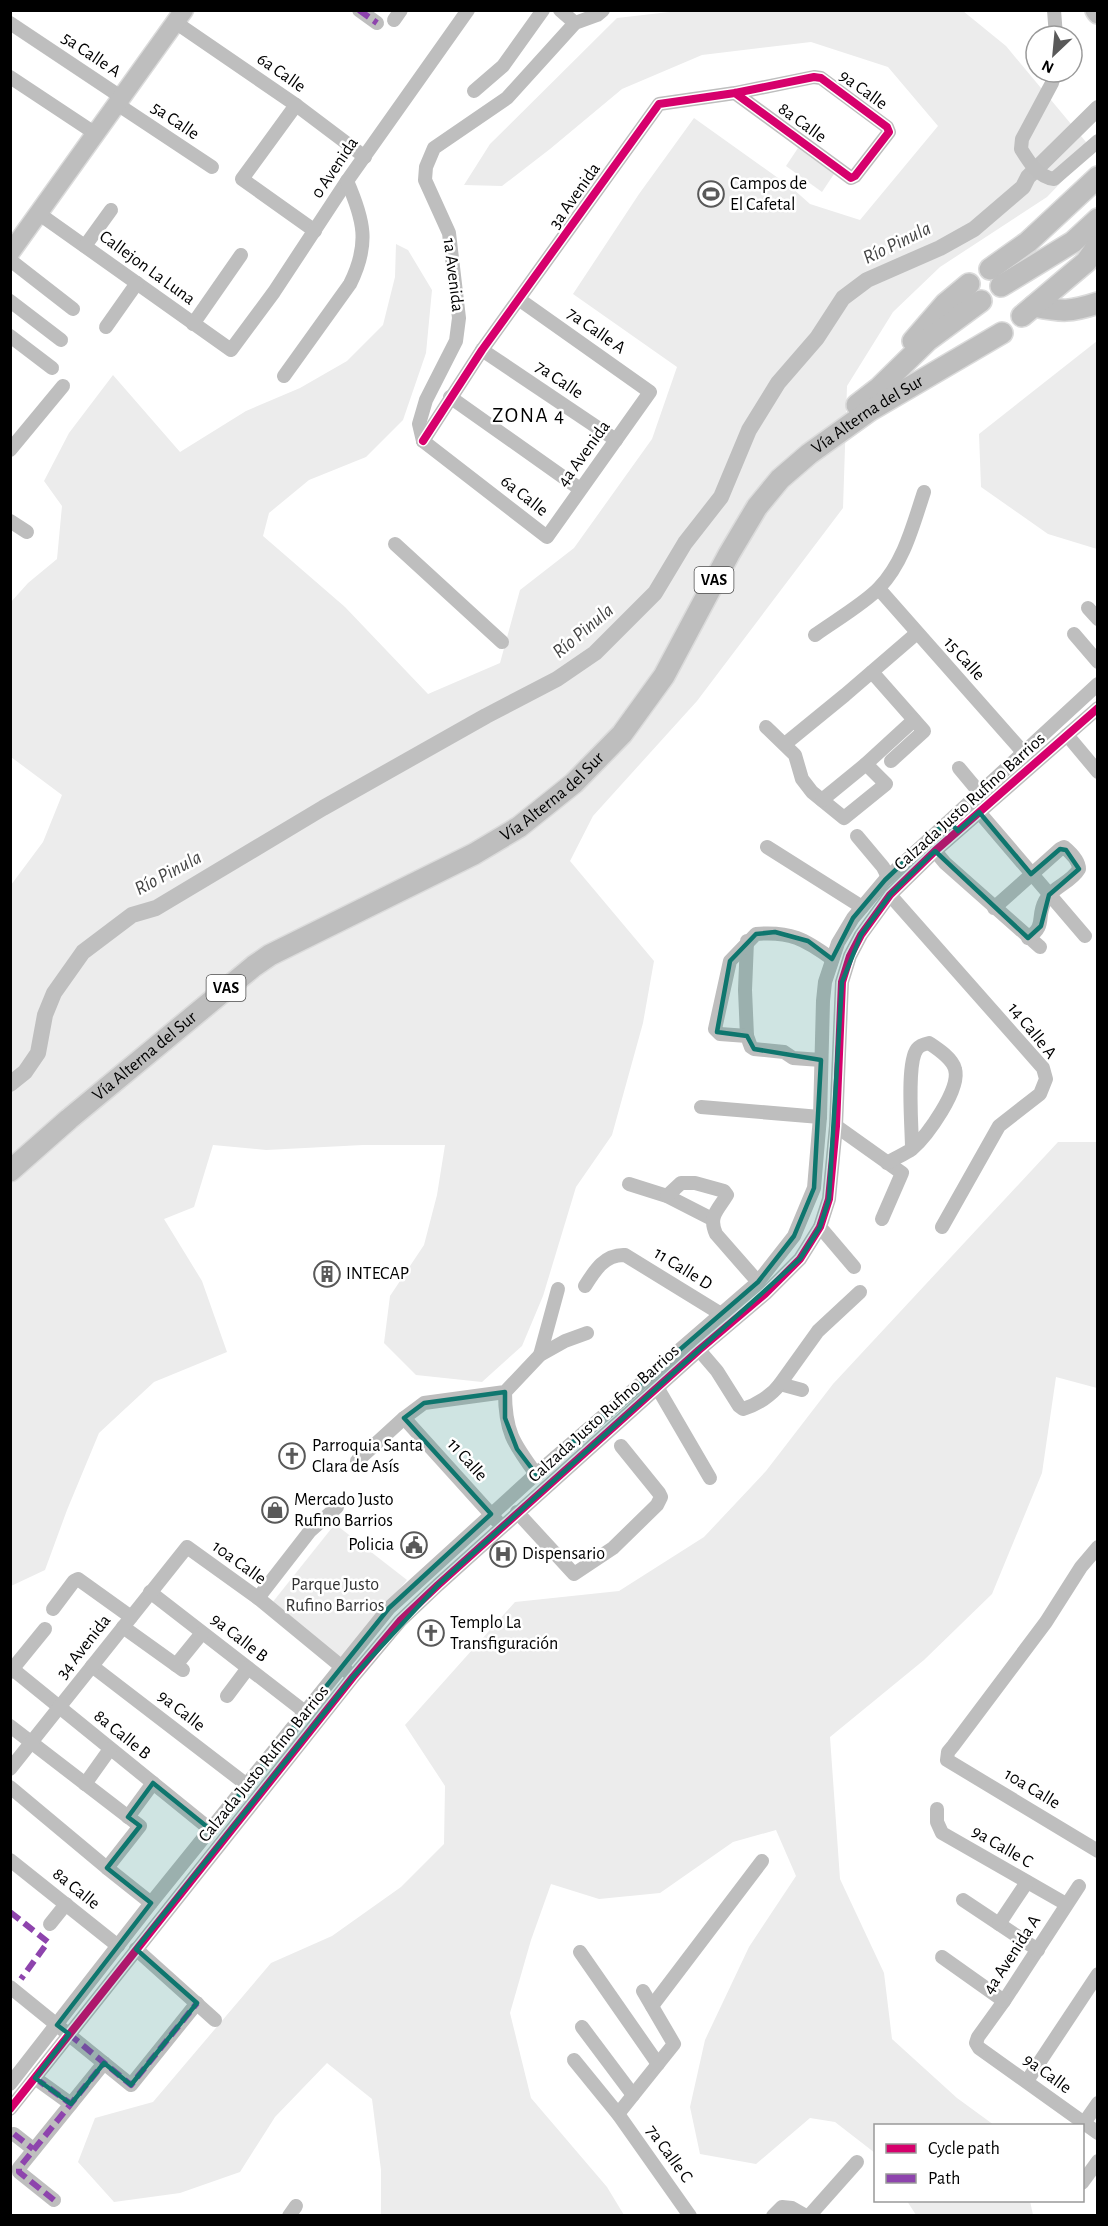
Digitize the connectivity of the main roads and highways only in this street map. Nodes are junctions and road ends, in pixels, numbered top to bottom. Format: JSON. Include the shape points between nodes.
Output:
{"nodes":[{"id":1,"x":179,"y":16,"type":"edge"},
{"id":2,"x":1098,"y":177,"type":"edge"},
{"id":3,"x":1098,"y":219,"type":"edge"},
{"id":4,"x":1098,"y":245,"type":"edge"},
{"id":5,"x":10,"y":253,"type":"edge"},
{"id":6,"x":975,"y":292,"type":"dead end"},
{"id":7,"x":1098,"y":303,"type":"edge"},
{"id":8,"x":1002,"y":333,"type":"dead end"},
{"id":9,"x":491,"y":837,"type":"junction"},
{"id":10,"x":471,"y":849,"type":"junction"},
{"id":11,"x":10,"y":1158,"type":"edge"},
{"id":12,"x":10,"y":1171,"type":"edge"}],
"edges":[{"from":1,"to":5,"type":"main road"},
{"from":2,"to":3,"type":"highway","via":[[1028,242],[996,278],[1073,242]]},
{"from":4,"to":7,"type":"highway","via":[[1086,262],[1028,311],[1072,311]]},
{"from":6,"to":9,"type":"highway","name":"Vía Alterna del Sur","number":"VAS","via":[[879,388],[803,445],[757,490],[655,671],[627,709],[567,774]]},
{"from":8,"to":9,"type":"highway","name":"Vía Alterna del Sur","number":"VAS","via":[[869,411],[780,479],[757,507],[729,554],[664,676],[622,734],[574,783],[526,821]]},
{"from":9,"to":10,"type":"highway","name":"Vía Alterna del Sur","number":"VAS"},
{"from":10,"to":11,"type":"highway","name":"Vía Alterna del Sur","number":"VAS","via":[[248,958]]},
{"from":10,"to":12,"type":"highway","name":"Vía Alterna del Sur","number":"VAS","via":[[254,966]]}]}
